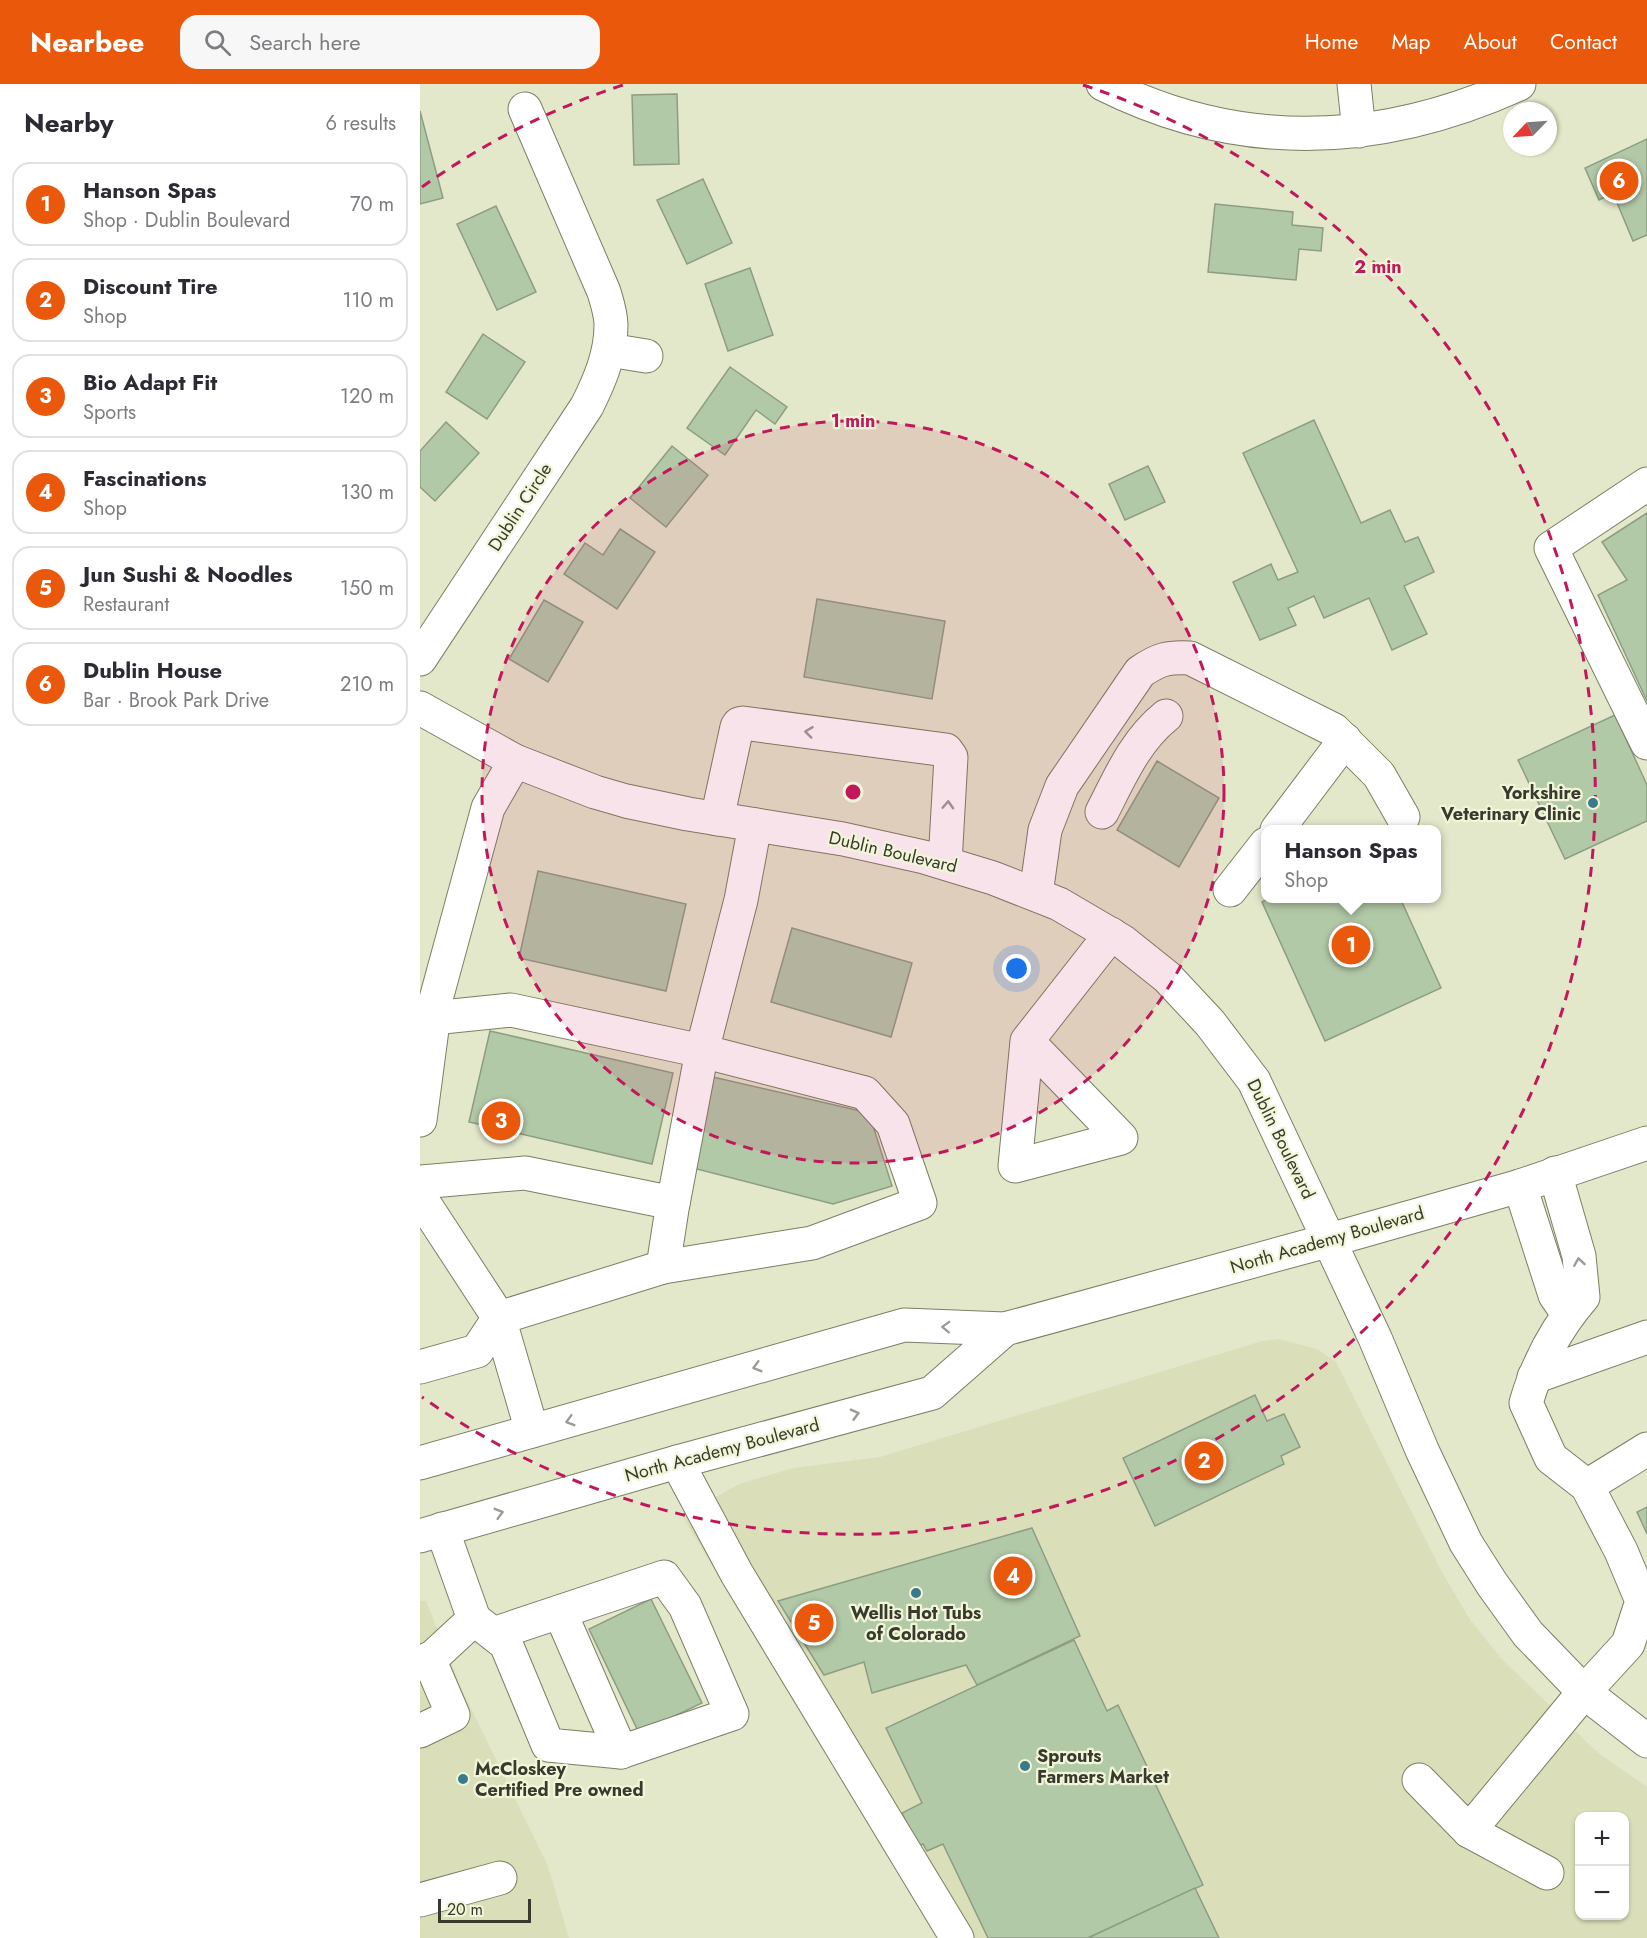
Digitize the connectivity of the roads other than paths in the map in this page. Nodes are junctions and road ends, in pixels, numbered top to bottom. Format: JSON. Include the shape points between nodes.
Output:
{"nodes":[{"id":1,"x":1103,"y":84,"type":"edge"},
{"id":2,"x":1354,"y":84,"type":"edge"},
{"id":3,"x":1519,"y":84,"type":"edge"},
{"id":4,"x":525,"y":109,"type":"dead end"},
{"id":5,"x":1359,"y":131,"type":"junction"},
{"id":6,"x":609,"y":350,"type":"junction"},
{"id":7,"x":646,"y":356,"type":"dead end"},
{"id":8,"x":1647,"y":484,"type":"edge"},
{"id":9,"x":420,"y":658,"type":"edge"},
{"id":10,"x":420,"y":708,"type":"edge"},
{"id":11,"x":1166,"y":716,"type":"dead end"},
{"id":12,"x":1345,"y":740,"type":"junction"},
{"id":13,"x":1647,"y":743,"type":"edge"},
{"id":14,"x":515,"y":761,"type":"junction"},
{"id":15,"x":1102,"y":812,"type":"dead end"},
{"id":16,"x":1403,"y":817,"type":"dead end"},
{"id":17,"x":717,"y":819,"type":"junction"},
{"id":18,"x":755,"y":825,"type":"junction"},
{"id":19,"x":1281,"y":825,"type":"edge"},
{"id":20,"x":1261,"y":850,"type":"edge"},
{"id":21,"x":945,"y":863,"type":"junction"},
{"id":22,"x":1230,"y":890,"type":"dead end"},
{"id":23,"x":1036,"y":894,"type":"junction"},
{"id":24,"x":1111,"y":934,"type":"junction"},
{"id":25,"x":433,"y":1018,"type":"junction"},
{"id":26,"x":1027,"y":1041,"type":"dead end"},
{"id":27,"x":702,"y":1051,"type":"junction"},
{"id":28,"x":421,"y":1106,"type":"edge"},
{"id":29,"x":1647,"y":1143,"type":"edge"},
{"id":30,"x":1555,"y":1173,"type":"junction"},
{"id":31,"x":420,"y":1182,"type":"edge"},
{"id":32,"x":1520,"y":1186,"type":"junction"},
{"id":33,"x":420,"y":1197,"type":"edge"},
{"id":34,"x":673,"y":1203,"type":"junction"},
{"id":35,"x":1330,"y":1240,"type":"junction"},
{"id":36,"x":663,"y":1267,"type":"junction"},
{"id":37,"x":1568,"y":1314,"type":"junction"},
{"id":38,"x":499,"y":1318,"type":"junction"},
{"id":39,"x":1005,"y":1329,"type":"junction"},
{"id":40,"x":1647,"y":1337,"type":"edge"},
{"id":41,"x":420,"y":1368,"type":"edge"},
{"id":42,"x":1534,"y":1377,"type":"junction"},
{"id":43,"x":532,"y":1431,"type":"junction"},
{"id":44,"x":1647,"y":1449,"type":"edge"},
{"id":45,"x":677,"y":1462,"type":"junction"},
{"id":46,"x":420,"y":1463,"type":"edge"},
{"id":47,"x":1587,"y":1486,"type":"junction"},
{"id":48,"x":431,"y":1532,"type":"edge"},
{"id":49,"x":560,"y":1612,"type":"junction"},
{"id":50,"x":484,"y":1626,"type":"junction"},
{"id":51,"x":424,"y":1661,"type":"edge"},
{"id":52,"x":1584,"y":1692,"type":"junction"},
{"id":53,"x":420,"y":1731,"type":"edge"},
{"id":54,"x":1647,"y":1741,"type":"edge"},
{"id":55,"x":621,"y":1752,"type":"junction"},
{"id":56,"x":1419,"y":1780,"type":"dead end"},
{"id":57,"x":1469,"y":1830,"type":"junction"},
{"id":58,"x":1547,"y":1873,"type":"dead end"},
{"id":59,"x":500,"y":1878,"type":"dead end"},
{"id":60,"x":420,"y":1900,"type":"edge"},
{"id":61,"x":957,"y":1938,"type":"edge"}],
"edges":[{"from":1,"to":5,"type":"main road","via":[[1132,98],[1211,124],[1255,131]]},
{"from":2,"to":5,"type":"main road"},
{"from":3,"to":5,"type":"main road","via":[[1445,114]]},
{"from":4,"to":6,"type":"main road","name":"Dublin Circle","via":[[604,292],[611,323]]},
{"from":6,"to":7,"type":"main road"},
{"from":6,"to":9,"type":"main road","name":"Dublin Circle","via":[[602,378],[587,406]]},
{"from":8,"to":13,"type":"main road","via":[[1551,548]]},
{"from":10,"to":14,"type":"main road","name":"Dublin Boulevard"},
{"from":11,"to":15,"type":"main road","via":[[1150,729],[1130,758]]},
{"from":12,"to":16,"type":"main road","via":[[1379,775]]},
{"from":12,"to":19,"type":"main road"},
{"from":12,"to":23,"type":"main road","via":[[1334,730],[1190,658],[1157,661],[1140,672],[1062,786],[1045,830]]},
{"from":14,"to":17,"type":"main road","name":"Dublin Boulevard","via":[[626,801]]},
{"from":14,"to":25,"type":"main road","via":[[488,808]]},
{"from":17,"to":18,"type":"main road","name":"Dublin Boulevard"},
{"from":21,"to":17,"type":"main road","one_way":true,"via":[[951,757],[946,750],[739,724]]},
{"from":18,"to":21,"type":"main road","name":"Dublin Boulevard","via":[[843,839]]},
{"from":18,"to":27,"type":"main road","via":[[741,900]]},
{"from":20,"to":22,"type":"main road"},
{"from":21,"to":23,"type":"main road","name":"Dublin Boulevard"},
{"from":23,"to":24,"type":"main road","name":"Dublin Boulevard"},
{"from":24,"to":26,"type":"main road"},
{"from":24,"to":35,"type":"main road","name":"Dublin Boulevard","via":[[1167,977],[1210,1023],[1254,1081]]},
{"from":25,"to":27,"type":"main road","via":[[511,1010]]},
{"from":25,"to":28,"type":"main road"},
{"from":27,"to":34,"type":"main road"},
{"from":27,"to":36,"type":"main road","via":[[865,1093],[893,1124],[920,1203],[812,1243]]},
{"from":29,"to":30,"type":"main road","name":"North Academy Boulevard"},
{"from":30,"to":32,"type":"main road","name":"North Academy Boulevard"},
{"from":37,"to":30,"type":"main road","one_way":true,"via":[[1584,1297],[1579,1256]]},
{"from":31,"to":34,"type":"main road","via":[[525,1173]]},
{"from":32,"to":35,"type":"main road","name":"North Academy Boulevard"},
{"from":32,"to":37,"type":"main road","via":[[1555,1295]]},
{"from":33,"to":38,"type":"main road"},
{"from":34,"to":36,"type":"main road"},
{"from":35,"to":39,"type":"main road","name":"North Academy Boulevard"},
{"from":35,"to":52,"type":"main road","name":"Dublin Boulevard","via":[[1466,1543],[1528,1634]]},
{"from":36,"to":38,"type":"main road"},
{"from":37,"to":42,"type":"main road"},
{"from":38,"to":41,"type":"main road","via":[[477,1351]]},
{"from":38,"to":43,"type":"main road"},
{"from":39,"to":43,"type":"main road","name":"North Academy Boulevard","one_way":true,"via":[[903,1325]]},
{"from":45,"to":39,"type":"main road","name":"North Academy Boulevard","one_way":true,"via":[[932,1393]]},
{"from":40,"to":42,"type":"main road"},
{"from":42,"to":47,"type":"main road","via":[[1526,1403],[1551,1458]]},
{"from":43,"to":46,"type":"main road","name":"North Academy Boulevard"},
{"from":44,"to":47,"type":"main road"},
{"from":48,"to":45,"type":"main road","name":"North Academy Boulevard","one_way":true},
{"from":45,"to":61,"type":"main road","via":[[737,1574]]},
{"from":47,"to":52,"type":"main road","via":[[1642,1602],[1628,1644]]},
{"from":48,"to":50,"type":"main road"},
{"from":49,"to":50,"type":"main road"},
{"from":49,"to":55,"type":"main road"},
{"from":49,"to":55,"type":"main road","via":[[664,1577],[685,1606],[732,1714]]},
{"from":50,"to":51,"type":"main road"},
{"from":50,"to":55,"type":"main road","via":[[506,1644],[548,1745]]},
{"from":51,"to":53,"type":"main road","via":[[453,1715]]},
{"from":52,"to":54,"type":"main road","name":"Dublin Boulevard"},
{"from":52,"to":57,"type":"main road"},
{"from":56,"to":57,"type":"main road"},
{"from":57,"to":58,"type":"main road"},
{"from":59,"to":60,"type":"main road"}]}
